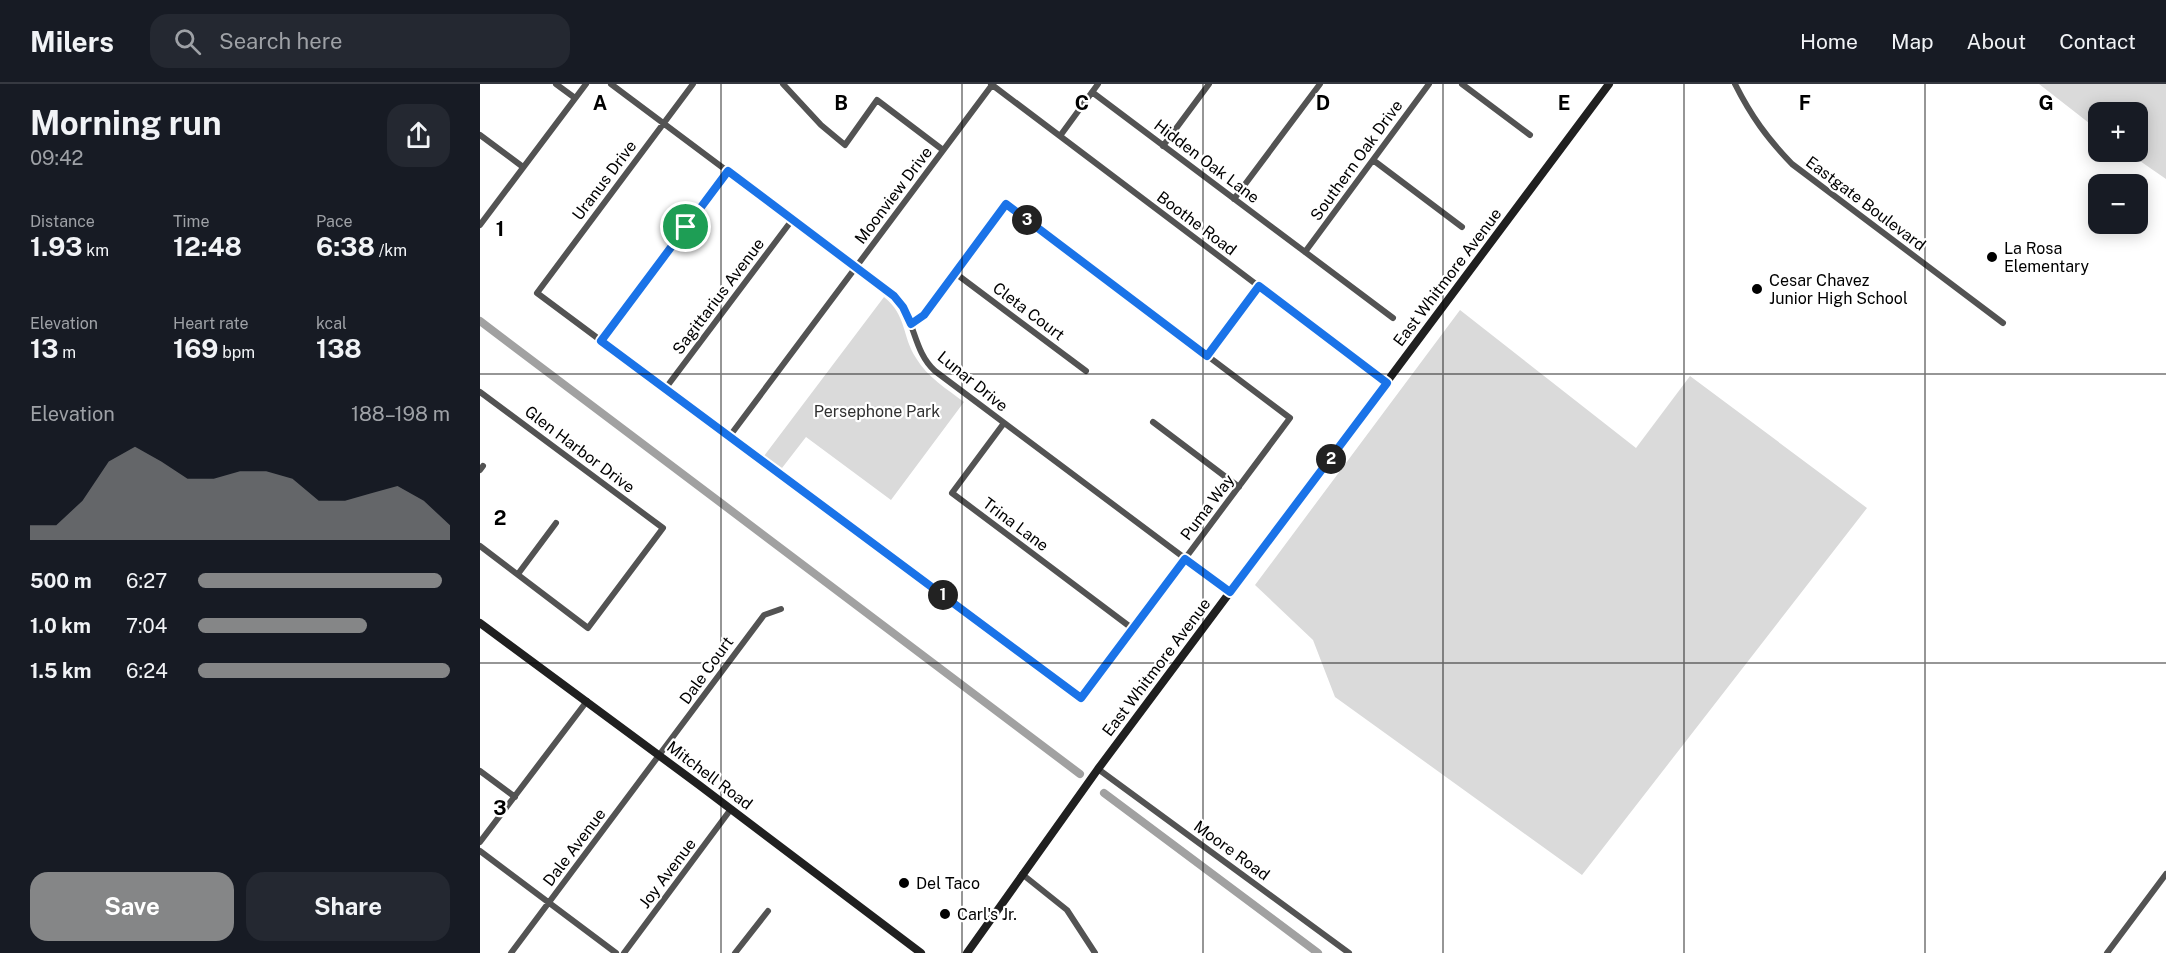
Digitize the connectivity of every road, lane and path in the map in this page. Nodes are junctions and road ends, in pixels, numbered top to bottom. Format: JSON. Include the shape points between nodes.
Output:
{"nodes":[{"id":1,"x":556,"y":84,"type":"edge"},
{"id":2,"x":586,"y":84,"type":"edge"},
{"id":3,"x":611,"y":84,"type":"edge"},
{"id":4,"x":693,"y":84,"type":"edge"},
{"id":5,"x":783,"y":84,"type":"edge"},
{"id":6,"x":992,"y":84,"type":"edge"},
{"id":7,"x":1098,"y":84,"type":"edge"},
{"id":8,"x":1209,"y":84,"type":"edge"},
{"id":9,"x":1320,"y":84,"type":"edge"},
{"id":10,"x":1429,"y":84,"type":"edge"},
{"id":11,"x":1462,"y":84,"type":"edge"},
{"id":12,"x":1609,"y":84,"type":"edge"},
{"id":13,"x":1735,"y":84,"type":"edge"},
{"id":14,"x":1092,"y":92,"type":"junction"},
{"id":15,"x":575,"y":98,"type":"junction"},
{"id":16,"x":664,"y":123,"type":"junction"},
{"id":17,"x":480,"y":135,"type":"edge"},
{"id":18,"x":1530,"y":135,"type":"dead end"},
{"id":19,"x":1060,"y":136,"type":"junction"},
{"id":20,"x":1163,"y":146,"type":"junction"},
{"id":21,"x":943,"y":150,"type":"junction"},
{"id":22,"x":1373,"y":160,"type":"junction"},
{"id":23,"x":523,"y":167,"type":"junction"},
{"id":24,"x":728,"y":171,"type":"junction"},
{"id":25,"x":1234,"y":199,"type":"junction"},
{"id":26,"x":792,"y":220,"type":"junction"},
{"id":27,"x":480,"y":225,"type":"edge"},
{"id":28,"x":1462,"y":227,"type":"dead end"},
{"id":29,"x":1305,"y":252,"type":"junction"},
{"id":30,"x":856,"y":267,"type":"junction"},
{"id":31,"x":955,"y":273,"type":"junction"},
{"id":32,"x":1259,"y":286,"type":"junction"},
{"id":33,"x":1393,"y":318,"type":"dead end"},
{"id":34,"x":2003,"y":322,"type":"dead end"},
{"id":35,"x":911,"y":324,"type":"junction"},
{"id":36,"x":601,"y":341,"type":"junction"},
{"id":37,"x":1207,"y":356,"type":"junction"},
{"id":38,"x":1086,"y":371,"type":"dead end"},
{"id":39,"x":1387,"y":383,"type":"junction"},
{"id":40,"x":665,"y":389,"type":"junction"},
{"id":41,"x":480,"y":392,"type":"edge"},
{"id":42,"x":1153,"y":422,"type":"dead end"},
{"id":43,"x":1004,"y":423,"type":"junction"},
{"id":44,"x":729,"y":437,"type":"junction"},
{"id":45,"x":1239,"y":486,"type":"junction"},
{"id":46,"x":556,"y":523,"type":"dead end"},
{"id":47,"x":480,"y":546,"type":"edge"},
{"id":48,"x":1185,"y":559,"type":"junction"},
{"id":49,"x":518,"y":574,"type":"junction"},
{"id":50,"x":1230,"y":592,"type":"junction"},
{"id":51,"x":781,"y":609,"type":"dead end"},
{"id":52,"x":480,"y":623,"type":"edge"},
{"id":53,"x":1133,"y":629,"type":"junction"},
{"id":54,"x":587,"y":701,"type":"junction"},
{"id":55,"x":659,"y":756,"type":"junction"},
{"id":56,"x":1098,"y":769,"type":"junction"},
{"id":57,"x":480,"y":771,"type":"edge"},
{"id":58,"x":515,"y":797,"type":"junction"},
{"id":59,"x":731,"y":809,"type":"junction"},
{"id":60,"x":480,"y":842,"type":"edge"},
{"id":61,"x":480,"y":851,"type":"edge"},
{"id":62,"x":1022,"y":874,"type":"junction"},
{"id":63,"x":2166,"y":874,"type":"edge"},
{"id":64,"x":549,"y":903,"type":"junction"},
{"id":65,"x":768,"y":911,"type":"dead end"},
{"id":66,"x":511,"y":953,"type":"edge"},
{"id":67,"x":616,"y":953,"type":"edge"},
{"id":68,"x":624,"y":953,"type":"edge"},
{"id":69,"x":735,"y":953,"type":"edge"},
{"id":70,"x":921,"y":953,"type":"edge"},
{"id":71,"x":968,"y":953,"type":"edge"},
{"id":72,"x":1095,"y":953,"type":"edge"},
{"id":73,"x":1349,"y":953,"type":"edge"},
{"id":74,"x":2107,"y":953,"type":"edge"}],
"edges":[{"from":1,"to":15,"type":"street"},
{"from":2,"to":15,"type":"street"},
{"from":3,"to":16,"type":"street","name":"Lunar Drive"},
{"from":4,"to":16,"type":"street","name":"Uranus Drive"},
{"from":5,"to":21,"type":"street","via":[[845,145],[877,100]]},
{"from":6,"to":19,"type":"street","name":"Boothe Road"},
{"from":6,"to":21,"type":"street","name":"Moonview Drive"},
{"from":7,"to":14,"type":"street"},
{"from":8,"to":20,"type":"street"},
{"from":9,"to":25,"type":"street"},
{"from":10,"to":22,"type":"street","name":"Southern Oak Drive"},
{"from":11,"to":18,"type":"street"},
{"from":12,"to":39,"type":"main road","name":"East Whitmore Avenue"},
{"from":13,"to":34,"type":"street","name":"Eastgate Boulevard","via":[[1768,140],[1792,164]]},
{"from":14,"to":19,"type":"street"},
{"from":14,"to":20,"type":"street","name":"Hidden Oak Lane"},
{"from":15,"to":23,"type":"street"},
{"from":16,"to":24,"type":"street","name":"Lunar Drive"},
{"from":16,"to":36,"type":"street","name":"Uranus Drive","via":[[537,293]]},
{"from":17,"to":23,"type":"street"},
{"from":19,"to":32,"type":"street","name":"Boothe Road"},
{"from":20,"to":25,"type":"street","name":"Hidden Oak Lane"},
{"from":21,"to":30,"type":"street","name":"Moonview Drive"},
{"from":22,"to":28,"type":"street"},
{"from":22,"to":29,"type":"street","name":"Southern Oak Drive"},
{"from":23,"to":27,"type":"street"},
{"from":24,"to":26,"type":"street","name":"Lunar Drive"},
{"from":24,"to":36,"type":"street"},
{"from":25,"to":29,"type":"street","name":"Hidden Oak Lane"},
{"from":26,"to":30,"type":"street","name":"Lunar Drive"},
{"from":26,"to":40,"type":"street","name":"Sagittarius Avenue"},
{"from":29,"to":33,"type":"street","name":"Hidden Oak Lane"},
{"from":30,"to":35,"type":"street","name":"Lunar Drive","via":[[898,300]]},
{"from":30,"to":44,"type":"street","name":"Moonview Drive"},
{"from":31,"to":35,"type":"street","via":[[924,315]]},
{"from":31,"to":37,"type":"street","via":[[1006,204]]},
{"from":31,"to":38,"type":"street","name":"Cleta Court"},
{"from":32,"to":37,"type":"street"},
{"from":32,"to":39,"type":"street","name":"Boothe Road"},
{"from":35,"to":43,"type":"street","name":"Lunar Drive","via":[[918,349],[928,364]]},
{"from":36,"to":40,"type":"street"},
{"from":37,"to":45,"type":"street","name":"Puma Way","via":[[1290,418]]},
{"from":39,"to":50,"type":"main road","name":"East Whitmore Avenue"},
{"from":40,"to":44,"type":"street"},
{"from":41,"to":49,"type":"street","name":"Glen Harbor Drive","via":[[663,528],[588,627]]},
{"from":42,"to":45,"type":"street"},
{"from":43,"to":48,"type":"street","name":"Lunar Drive"},
{"from":43,"to":53,"type":"street","name":"Trina Lane","via":[[952,493]]},
{"from":44,"to":53,"type":"street","name":"Puma Way","via":[[1081,698]]},
{"from":45,"to":48,"type":"street","name":"Puma Way"},
{"from":46,"to":49,"type":"street"},
{"from":47,"to":49,"type":"street"},
{"from":48,"to":50,"type":"street","name":"Lunar Drive"},
{"from":48,"to":53,"type":"street","name":"Puma Way"},
{"from":50,"to":56,"type":"main road","name":"East Whitmore Avenue"},
{"from":51,"to":55,"type":"street","name":"Dale Court","via":[[764,615]]},
{"from":52,"to":54,"type":"main road","name":"Mitchell Road"},
{"from":54,"to":55,"type":"main road","name":"Mitchell Road"},
{"from":54,"to":58,"type":"street"},
{"from":55,"to":59,"type":"main road","name":"Mitchell Road"},
{"from":55,"to":64,"type":"street","name":"Dale Avenue"},
{"from":56,"to":62,"type":"main road","name":"East Whitmore Avenue"},
{"from":56,"to":73,"type":"street","name":"Moore Road"},
{"from":57,"to":58,"type":"street"},
{"from":58,"to":60,"type":"street"},
{"from":59,"to":68,"type":"street","name":"Joy Avenue"},
{"from":59,"to":70,"type":"main road","name":"Mitchell Road"},
{"from":61,"to":64,"type":"street"},
{"from":62,"to":71,"type":"main road","name":"East Whitmore Avenue"},
{"from":62,"to":72,"type":"street","via":[[1067,910]]},
{"from":63,"to":74,"type":"street"},
{"from":64,"to":66,"type":"street","name":"Dale Avenue"},
{"from":64,"to":67,"type":"street"},
{"from":65,"to":69,"type":"street"}]}
